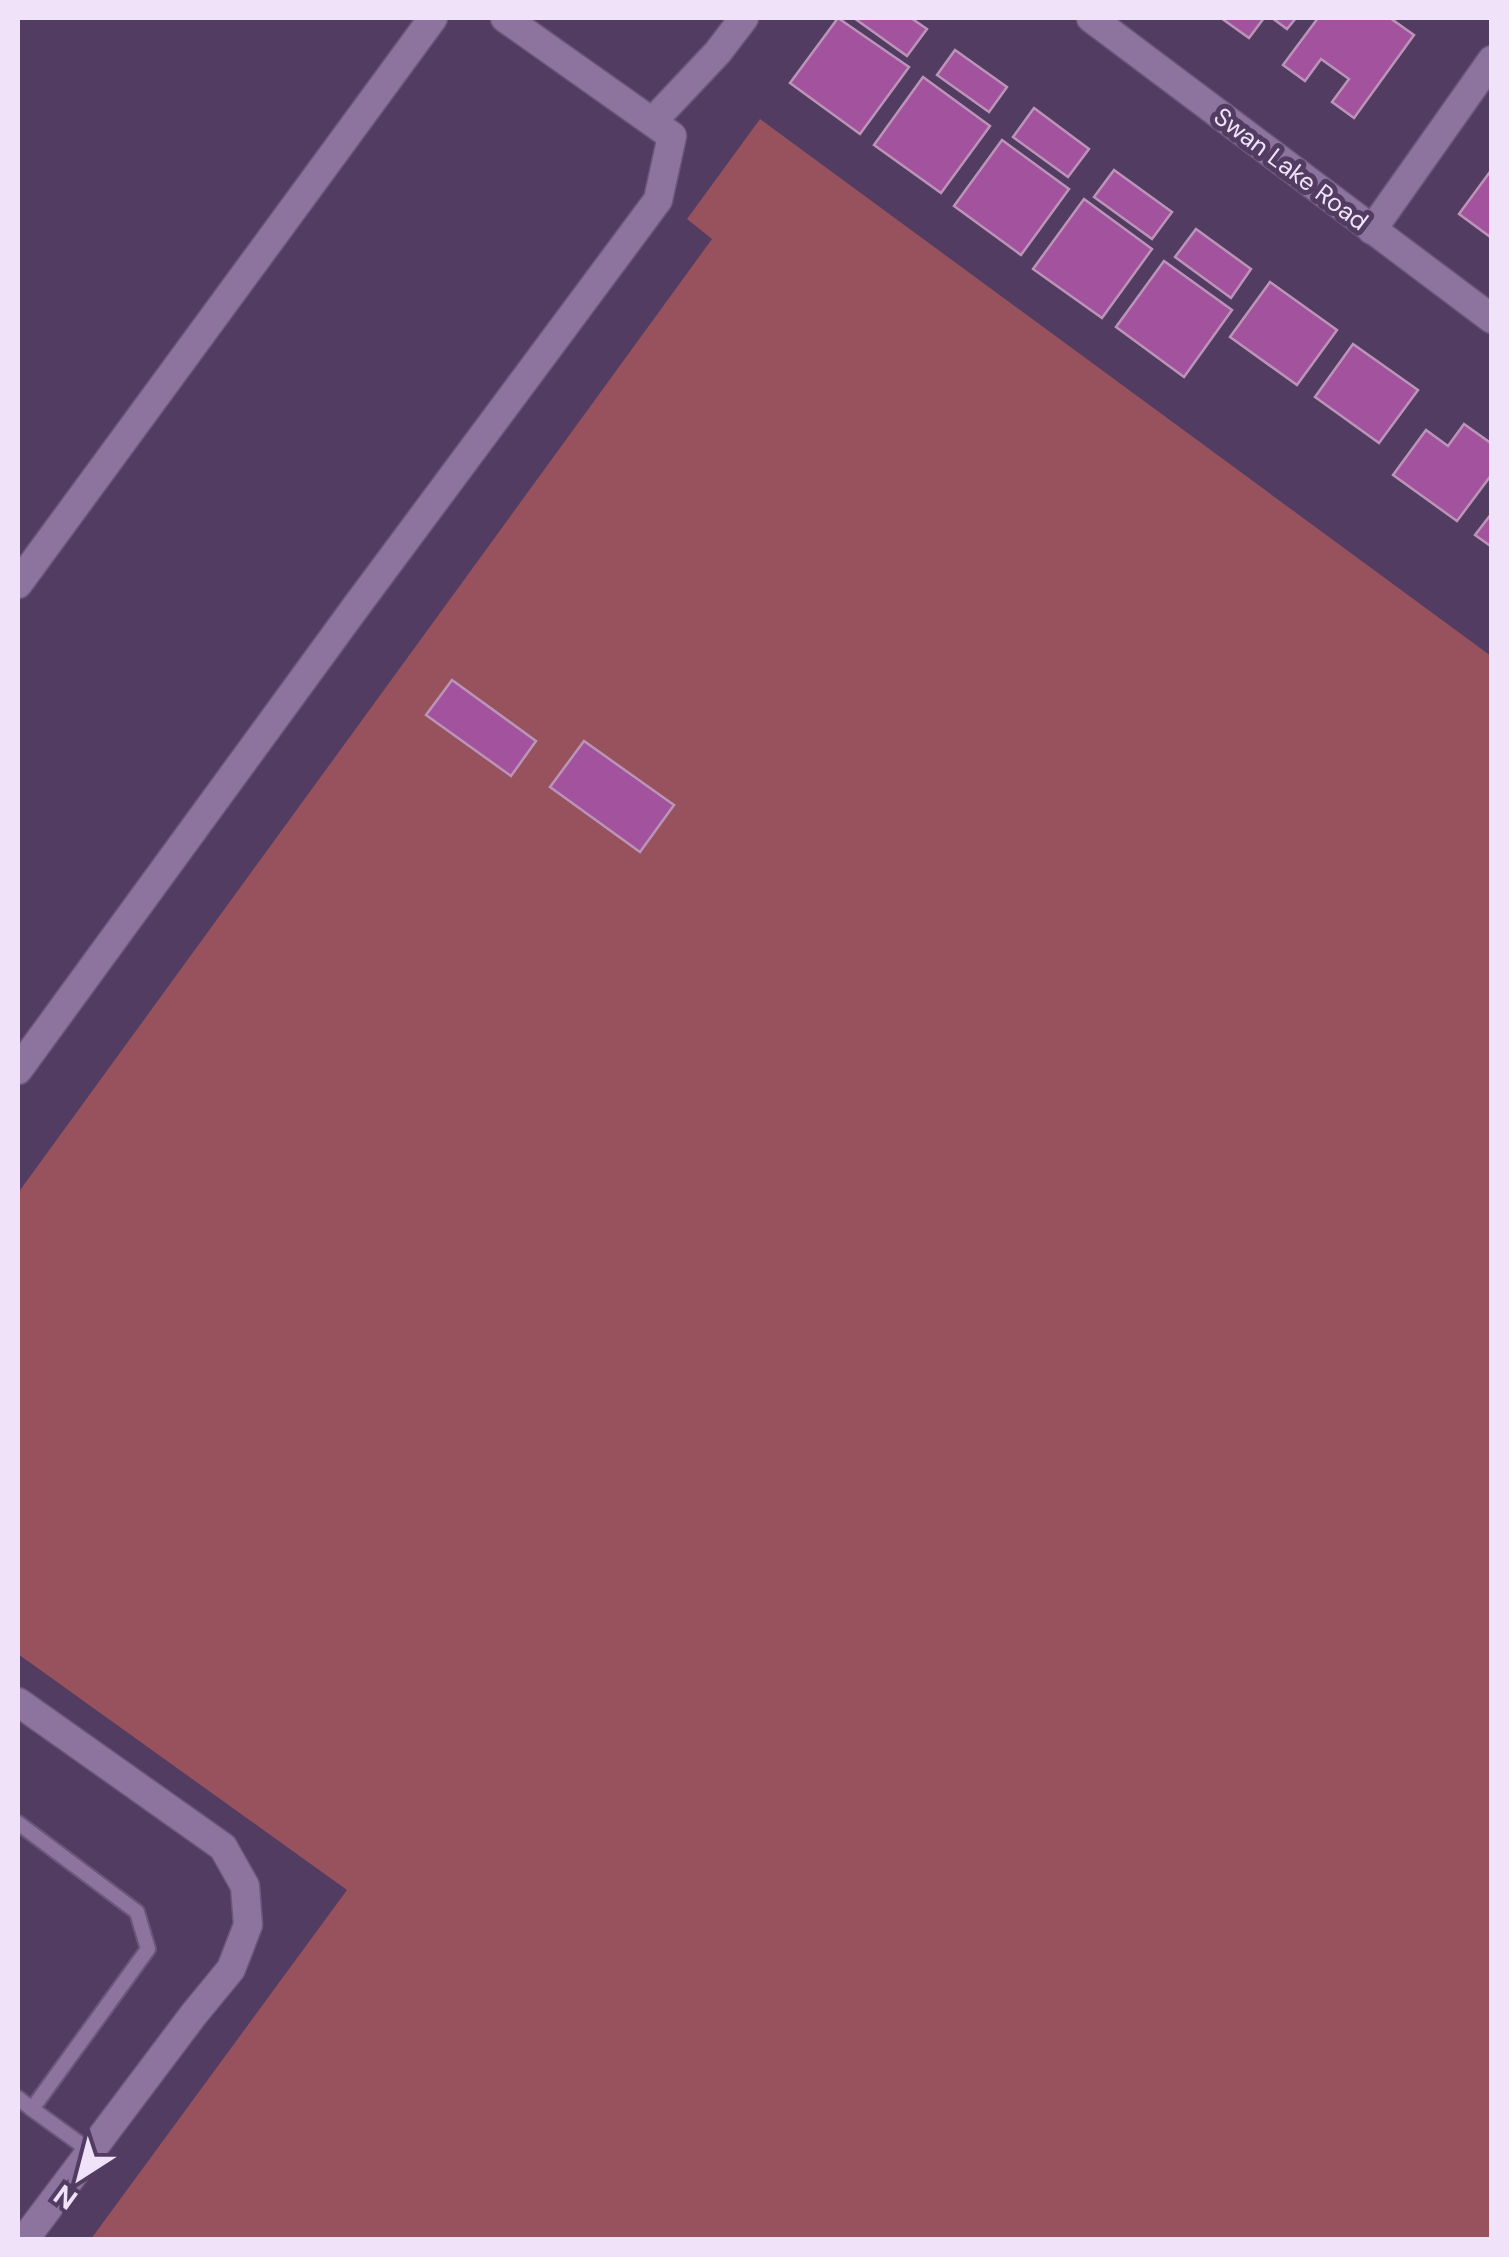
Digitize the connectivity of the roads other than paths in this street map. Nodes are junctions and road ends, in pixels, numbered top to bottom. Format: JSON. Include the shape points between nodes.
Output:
{"nodes":[{"id":1,"x":433,"y":18,"type":"edge"},
{"id":2,"x":506,"y":18,"type":"edge"},
{"id":3,"x":744,"y":18,"type":"edge"},
{"id":4,"x":1092,"y":18,"type":"edge"},
{"id":5,"x":1492,"y":60,"type":"edge"},
{"id":6,"x":652,"y":121,"type":"junction"},
{"id":7,"x":1372,"y":230,"type":"junction"},
{"id":8,"x":1492,"y":319,"type":"edge"},
{"id":9,"x":18,"y":584,"type":"edge"},
{"id":10,"x":18,"y":1070,"type":"edge"},
{"id":11,"x":18,"y":1702,"type":"edge"},
{"id":12,"x":18,"y":1823,"type":"edge"},
{"id":13,"x":18,"y":2098,"type":"edge"},
{"id":14,"x":32,"y":2109,"type":"junction"},
{"id":15,"x":90,"y":2151,"type":"junction"},
{"id":16,"x":24,"y":2240,"type":"edge"}],
"edges":[{"from":1,"to":9,"type":"street"},
{"from":2,"to":6,"type":"street"},
{"from":3,"to":6,"type":"street"},
{"from":4,"to":7,"type":"street","name":"Swan Lake Road"},
{"from":5,"to":7,"type":"street"},
{"from":6,"to":10,"type":"street","via":[[672,136],[658,200]]},
{"from":7,"to":8,"type":"street","name":"Swan Lake Road"},
{"from":11,"to":15,"type":"street","via":[[223,1847],[245,1886],[248,1925],[230,1970]]},
{"from":12,"to":14,"type":"lane","via":[[136,1912],[148,1949]]},
{"from":13,"to":14,"type":"lane"},
{"from":14,"to":15,"type":"lane"},
{"from":15,"to":16,"type":"street"}]}
